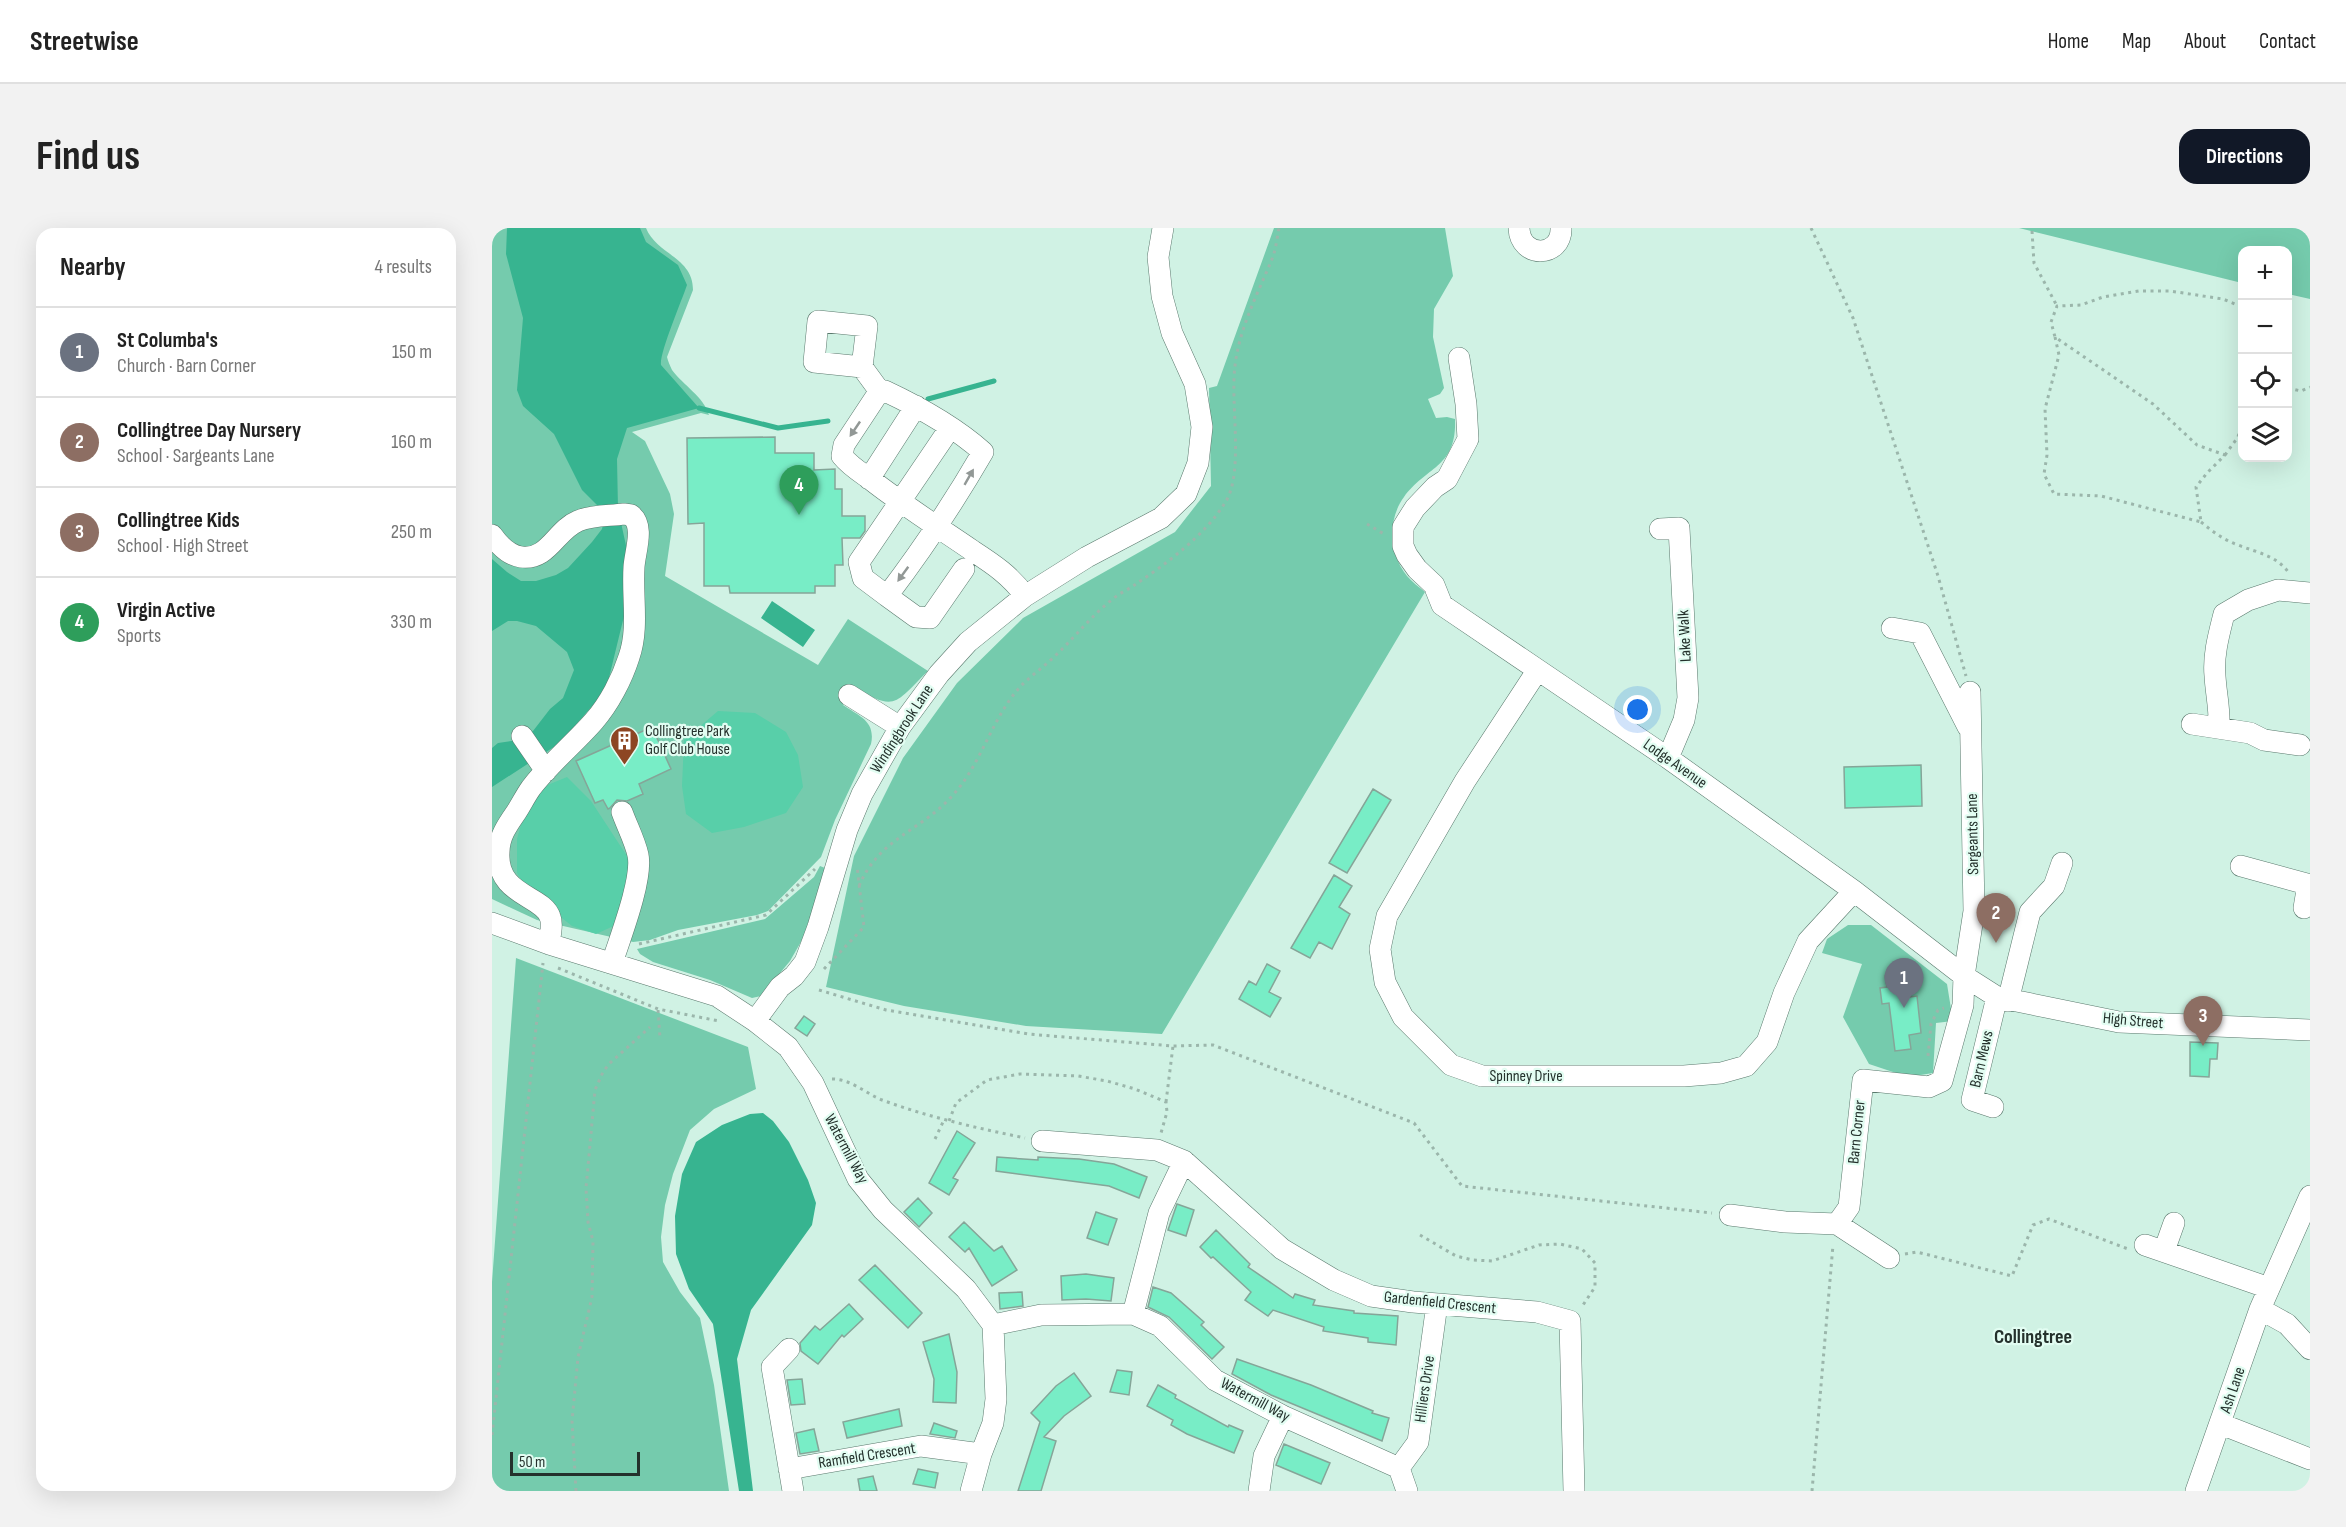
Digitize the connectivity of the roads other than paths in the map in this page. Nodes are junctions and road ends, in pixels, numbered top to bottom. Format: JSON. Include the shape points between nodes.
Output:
{"nodes":[{"id":1,"x":1163,"y":228,"type":"edge"},
{"id":2,"x":1519,"y":228,"type":"edge"},
{"id":3,"x":1561,"y":228,"type":"edge"},
{"id":4,"x":1459,"y":358,"type":"dead end"},
{"id":5,"x":862,"y":368,"type":"dead end"},
{"id":6,"x":881,"y":393,"type":"junction"},
{"id":7,"x":916,"y":406,"type":"junction"},
{"id":8,"x":950,"y":428,"type":"junction"},
{"id":9,"x":869,"y":479,"type":"junction"},
{"id":10,"x":900,"y":502,"type":"junction"},
{"id":11,"x":936,"y":526,"type":"junction"},
{"id":12,"x":1660,"y":529,"type":"dead end"},
{"id":13,"x":492,"y":535,"type":"edge"},
{"id":14,"x":964,"y":569,"type":"dead end"},
{"id":15,"x":2310,"y":593,"type":"edge"},
{"id":16,"x":887,"y":596,"type":"junction"},
{"id":17,"x":1025,"y":596,"type":"junction"},
{"id":18,"x":1892,"y":628,"type":"dead end"},
{"id":19,"x":1537,"y":671,"type":"junction"},
{"id":20,"x":1970,"y":692,"type":"road end"},
{"id":21,"x":849,"y":694,"type":"dead end"},
{"id":22,"x":2192,"y":724,"type":"dead end"},
{"id":23,"x":900,"y":727,"type":"junction"},
{"id":24,"x":2219,"y":728,"type":"junction"},
{"id":25,"x":1971,"y":733,"type":"junction"},
{"id":26,"x":522,"y":736,"type":"dead end"},
{"id":27,"x":2300,"y":745,"type":"dead end"},
{"id":28,"x":1668,"y":758,"type":"junction"},
{"id":29,"x":542,"y":765,"type":"junction"},
{"id":30,"x":622,"y":812,"type":"dead end"},
{"id":31,"x":2062,"y":864,"type":"dead end"},
{"id":32,"x":2241,"y":867,"type":"dead end"},
{"id":33,"x":2309,"y":885,"type":"edge"},
{"id":34,"x":1854,"y":891,"type":"junction"},
{"id":35,"x":2304,"y":908,"type":"dead end"},
{"id":36,"x":492,"y":922,"type":"edge"},
{"id":37,"x":546,"y":953,"type":"junction"},
{"id":38,"x":612,"y":963,"type":"junction"},
{"id":39,"x":1964,"y":976,"type":"junction"},
{"id":40,"x":2002,"y":999,"type":"junction"},
{"id":41,"x":755,"y":1021,"type":"junction"},
{"id":42,"x":2310,"y":1030,"type":"edge"},
{"id":43,"x":1993,"y":1107,"type":"dead end"},
{"id":44,"x":1042,"y":1141,"type":"road end"},
{"id":45,"x":1184,"y":1161,"type":"junction"},
{"id":46,"x":2310,"y":1196,"type":"edge"},
{"id":47,"x":1730,"y":1215,"type":"road end"},
{"id":48,"x":2174,"y":1223,"type":"dead end"},
{"id":49,"x":1837,"y":1224,"type":"junction"},
{"id":50,"x":1889,"y":1258,"type":"road end"},
{"id":51,"x":2269,"y":1288,"type":"junction"},
{"id":52,"x":1437,"y":1304,"type":"junction"},
{"id":53,"x":2260,"y":1310,"type":"junction"},
{"id":54,"x":1132,"y":1314,"type":"junction"},
{"id":55,"x":993,"y":1325,"type":"junction"},
{"id":56,"x":789,"y":1349,"type":"dead end"},
{"id":57,"x":2310,"y":1349,"type":"edge"},
{"id":58,"x":1283,"y":1416,"type":"junction"},
{"id":59,"x":2220,"y":1424,"type":"junction"},
{"id":60,"x":981,"y":1454,"type":"junction"},
{"id":61,"x":2310,"y":1459,"type":"edge"},
{"id":62,"x":1399,"y":1468,"type":"junction"},
{"id":63,"x":789,"y":1469,"type":"junction"},
{"id":64,"x":793,"y":1491,"type":"edge"},
{"id":65,"x":971,"y":1491,"type":"edge"},
{"id":66,"x":1259,"y":1491,"type":"edge"},
{"id":67,"x":1407,"y":1491,"type":"edge"},
{"id":68,"x":1574,"y":1491,"type":"edge"},
{"id":69,"x":2196,"y":1491,"type":"edge"}],
"edges":[{"from":1,"to":17,"type":"street","name":"Windingbrook Lane","via":[[1158,257],[1162,296],[1172,333],[1195,384],[1202,426],[1198,463],[1186,494],[1161,519]]},
{"from":2,"to":3,"type":"street","via":[[1523,243],[1542,251],[1554,246]]},
{"from":4,"to":19,"type":"street","name":"Lodge Avenue","via":[[1468,439],[1447,479],[1415,508],[1403,527],[1403,546],[1434,585],[1442,605]]},
{"from":5,"to":6,"type":"street"},
{"from":6,"to":7,"type":"street","via":[[885,391]]},
{"from":6,"to":9,"type":"street","one_way":true,"via":[[844,445],[842,456]]},
{"from":7,"to":8,"type":"street"},
{"from":7,"to":9,"type":"street"},
{"from":8,"to":10,"type":"street"},
{"from":11,"to":8,"type":"street","one_way":true,"via":[[983,452]]},
{"from":9,"to":10,"type":"street"},
{"from":10,"to":11,"type":"street"},
{"from":10,"to":16,"type":"street","via":[[859,562],[863,578]]},
{"from":11,"to":16,"type":"street","one_way":true},
{"from":11,"to":17,"type":"street","via":[[1006,573]]},
{"from":12,"to":28,"type":"street","name":"Lake Walk","via":[[1679,528],[1689,698]]},
{"from":13,"to":29,"type":"street","via":[[510,553],[530,557],[545,551],[578,521],[624,514],[634,518],[638,534],[634,577],[636,626],[629,658],[595,721]]},
{"from":14,"to":16,"type":"street","via":[[930,618],[916,617]]},
{"from":15,"to":24,"type":"street","via":[[2278,590],[2248,600],[2224,614],[2214,675]]},
{"from":17,"to":23,"type":"street","name":"Windingbrook Lane","via":[[968,642]]},
{"from":18,"to":25,"type":"street","via":[[1920,633]]},
{"from":19,"to":28,"type":"street","name":"Lodge Avenue"},
{"from":19,"to":34,"type":"street","name":"Spinney Drive","via":[[1466,781],[1387,916],[1380,949],[1385,982],[1403,1017],[1451,1065],[1482,1076],[1684,1076],[1746,1066],[1767,1042],[1808,941]]},
{"from":20,"to":25,"type":"street","name":"Sargeants Lane"},
{"from":21,"to":23,"type":"street"},
{"from":22,"to":24,"type":"street"},
{"from":23,"to":41,"type":"street","name":"Windingbrook Lane","via":[[862,794],[847,830],[805,962]]},
{"from":24,"to":27,"type":"street"},
{"from":25,"to":39,"type":"street","name":"Sargeants Lane","via":[[1974,911]]},
{"from":26,"to":29,"type":"street"},
{"from":28,"to":34,"type":"street","name":"Lodge Avenue"},
{"from":29,"to":37,"type":"street","via":[[507,824],[498,854],[505,878],[513,888],[546,909],[550,917]]},
{"from":30,"to":38,"type":"street","via":[[639,863]]},
{"from":31,"to":40,"type":"street","via":[[2054,886],[2030,912]]},
{"from":32,"to":33,"type":"street"},
{"from":33,"to":35,"type":"street"},
{"from":34,"to":39,"type":"street","name":"Lodge Avenue"},
{"from":36,"to":37,"type":"street"},
{"from":37,"to":38,"type":"street"},
{"from":38,"to":41,"type":"street","via":[[717,996]]},
{"from":39,"to":40,"type":"street","name":"High Street"},
{"from":39,"to":49,"type":"street","name":"Barn Corner","via":[[1963,1005],[1942,1081],[1929,1086],[1863,1080],[1849,1207]]},
{"from":40,"to":42,"type":"street","name":"High Street","via":[[2119,1022]]},
{"from":40,"to":43,"type":"street","name":"Barn Mews","via":[[1972,1100]]},
{"from":41,"to":55,"type":"street","name":"Watermill Way","via":[[788,1047],[813,1083],[858,1179],[883,1210],[966,1289]]},
{"from":44,"to":45,"type":"street","name":"Gardenfield Crescent","via":[[1157,1150]]},
{"from":45,"to":52,"type":"street","name":"Gardenfield Crescent","via":[[1282,1249],[1334,1280],[1371,1296]]},
{"from":45,"to":54,"type":"street","via":[[1160,1212]]},
{"from":46,"to":51,"type":"street","name":"Ash Lane"},
{"from":47,"to":49,"type":"street"},
{"from":48,"to":51,"type":"street","via":[[2154,1248]]},
{"from":49,"to":50,"type":"street"},
{"from":51,"to":53,"type":"street","name":"Ash Lane"},
{"from":52,"to":62,"type":"street","name":"Hilliers Drive","via":[[1418,1442]]},
{"from":52,"to":68,"type":"street","name":"Gardenfield Crescent","via":[[1537,1312],[1570,1320]]},
{"from":53,"to":57,"type":"street","via":[[2287,1324]]},
{"from":53,"to":59,"type":"street","name":"Ash Lane"},
{"from":54,"to":55,"type":"street","name":"Watermill Way","via":[[1041,1316]]},
{"from":54,"to":58,"type":"street","name":"Watermill Way","via":[[1160,1326],[1215,1380]]},
{"from":55,"to":60,"type":"street","via":[[996,1399],[993,1423]]},
{"from":56,"to":63,"type":"street","via":[[771,1366]]},
{"from":58,"to":62,"type":"street","name":"Watermill Way"},
{"from":58,"to":66,"type":"street","via":[[1264,1456]]},
{"from":59,"to":61,"type":"street"},
{"from":59,"to":69,"type":"street","name":"Ash Lane"},
{"from":60,"to":63,"type":"street","name":"Ramfield Crescent","via":[[921,1446]]},
{"from":60,"to":65,"type":"street"},
{"from":62,"to":67,"type":"street"},
{"from":63,"to":64,"type":"street"}]}
